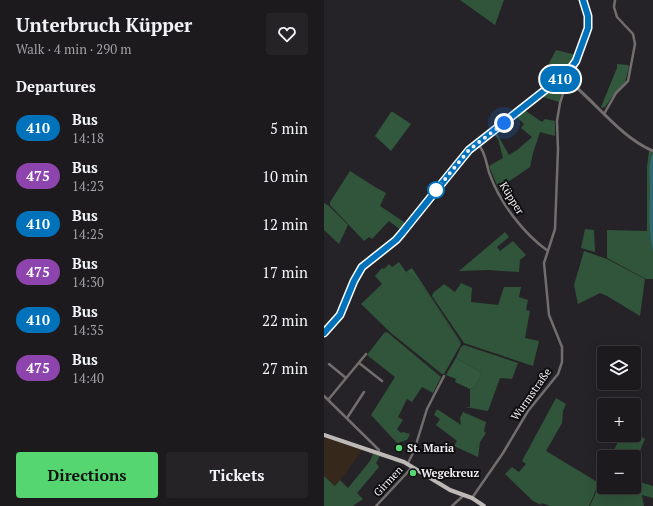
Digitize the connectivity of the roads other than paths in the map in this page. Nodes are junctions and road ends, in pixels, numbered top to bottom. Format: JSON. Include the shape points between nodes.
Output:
{"nodes":[{"id":1,"x":583,"y":0,"type":"edge"},
{"id":2,"x":615,"y":0,"type":"edge"},
{"id":3,"x":562,"y":78,"type":"junction"},
{"id":4,"x":566,"y":84,"type":"junction"},
{"id":5,"x":604,"y":114,"type":"junction"},
{"id":6,"x":478,"y":144,"type":"junction"},
{"id":7,"x":653,"y":151,"type":"edge"},
{"id":8,"x":548,"y":252,"type":"junction"},
{"id":9,"x":324,"y":333,"type":"edge"},
{"id":10,"x":366,"y":354,"type":"dead end"},
{"id":11,"x":359,"y":363,"type":"junction"},
{"id":12,"x":329,"y":364,"type":"dead end"},
{"id":13,"x":444,"y":376,"type":"dead end"},
{"id":14,"x":346,"y":378,"type":"junction"},
{"id":15,"x":382,"y":381,"type":"dead end"},
{"id":16,"x":364,"y":392,"type":"dead end"},
{"id":17,"x":324,"y":396,"type":"edge"},
{"id":18,"x":328,"y":400,"type":"junction"},
{"id":19,"x":347,"y":418,"type":"junction"},
{"id":20,"x":324,"y":435,"type":"edge"},
{"id":21,"x":378,"y":453,"type":"junction"},
{"id":22,"x":410,"y":464,"type":"junction"},
{"id":23,"x":464,"y":495,"type":"junction"},
{"id":24,"x":472,"y":498,"type":"junction"},
{"id":25,"x":376,"y":506,"type":"edge"},
{"id":26,"x":452,"y":506,"type":"edge"},
{"id":27,"x":484,"y":506,"type":"edge"}],
"edges":[{"from":1,"to":3,"type":"street","via":[[588,16],[588,28],[576,61]]},
{"from":2,"to":5,"type":"street","via":[[617,17],[633,34],[636,44],[628,81],[616,93]]},
{"from":3,"to":4,"type":"street"},
{"from":3,"to":6,"type":"street"},
{"from":4,"to":5,"type":"street","via":[[575,87]]},
{"from":4,"to":8,"type":"street","name":"Wurmstraße","via":[[557,121],[555,229]]},
{"from":5,"to":7,"type":"street","via":[[636,142]]},
{"from":6,"to":8,"type":"street","name":"Küpper","via":[[483,150],[490,175],[506,206],[533,239]]},
{"from":6,"to":9,"type":"street","via":[[463,156],[396,240],[362,267],[340,315]]},
{"from":8,"to":24,"type":"street","name":"Wurmstraße","via":[[544,263],[545,279],[549,315],[562,347],[560,369],[528,411]]},
{"from":10,"to":11,"type":"street"},
{"from":11,"to":14,"type":"street"},
{"from":11,"to":15,"type":"street"},
{"from":12,"to":14,"type":"street"},
{"from":13,"to":22,"type":"street","name":"Girmen","via":[[427,409]]},
{"from":14,"to":18,"type":"street"},
{"from":16,"to":19,"type":"street"},
{"from":17,"to":18,"type":"street"},
{"from":18,"to":19,"type":"street"},
{"from":19,"to":21,"type":"street","via":[[379,450]]},
{"from":20,"to":21,"type":"main road"},
{"from":21,"to":22,"type":"main road"},
{"from":22,"to":23,"type":"main road","via":[[450,490]]},
{"from":22,"to":25,"type":"street","name":"Girmen","via":[[405,475]]},
{"from":23,"to":24,"type":"main road"},
{"from":23,"to":26,"type":"street"},
{"from":24,"to":27,"type":"main road"}]}
